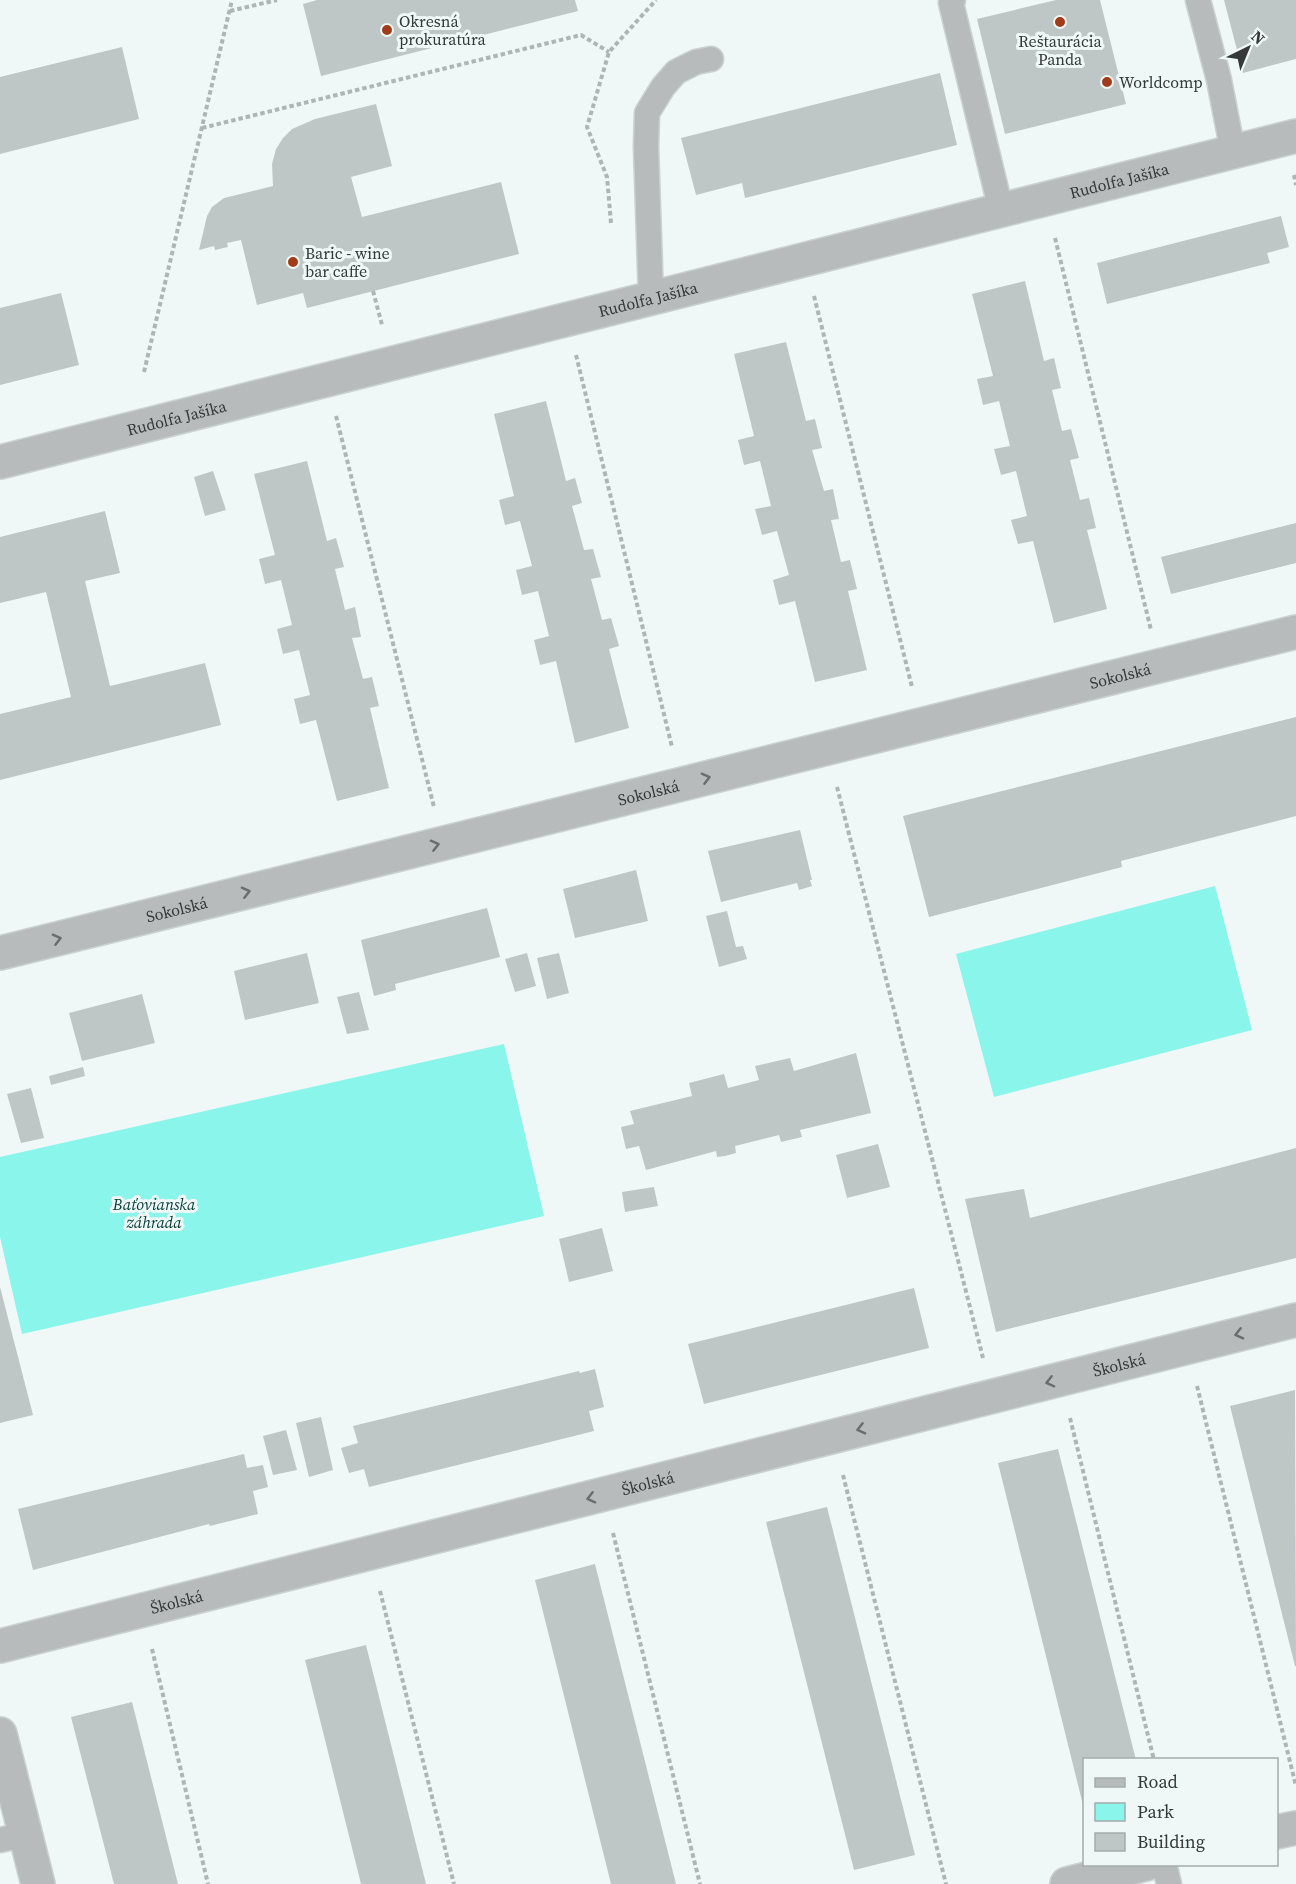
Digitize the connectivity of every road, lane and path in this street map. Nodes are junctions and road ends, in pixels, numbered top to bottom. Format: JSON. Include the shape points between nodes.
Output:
{"nodes":[{"id":1,"x":232,"y":0,"type":"edge"},
{"id":2,"x":277,"y":0,"type":"edge"},
{"id":3,"x":953,"y":0,"type":"edge"},
{"id":4,"x":1198,"y":0,"type":"edge"},
{"id":5,"x":230,"y":10,"type":"junction"},
{"id":6,"x":609,"y":52,"type":"dead end"},
{"id":7,"x":711,"y":59,"type":"dead end"},
{"id":8,"x":202,"y":128,"type":"junction"},
{"id":9,"x":1296,"y":136,"type":"edge"},
{"id":10,"x":1233,"y":152,"type":"junction"},
{"id":11,"x":1045,"y":199,"type":"junction"},
{"id":12,"x":1001,"y":210,"type":"junction"},
{"id":13,"x":805,"y":260,"type":"junction"},
{"id":14,"x":373,"y":291,"type":"dead end"},
{"id":15,"x":651,"y":298,"type":"junction"},
{"id":16,"x":567,"y":320,"type":"junction"},
{"id":17,"x":383,"y":332,"type":"dead end"},
{"id":18,"x":144,"y":372,"type":"dead end"},
{"id":19,"x":327,"y":380,"type":"junction"},
{"id":20,"x":0,"y":462,"type":"edge"},
{"id":21,"x":1296,"y":632,"type":"edge"},
{"id":22,"x":1160,"y":666,"type":"junction"},
{"id":23,"x":921,"y":725,"type":"junction"},
{"id":24,"x":827,"y":748,"type":"junction"},
{"id":25,"x":682,"y":784,"type":"junction"},
{"id":26,"x":443,"y":843,"type":"junction"},
{"id":27,"x":0,"y":953,"type":"edge"},
{"id":28,"x":1296,"y":1320,"type":"edge"},
{"id":29,"x":1187,"y":1347,"type":"junction"},
{"id":30,"x":1060,"y":1379,"type":"junction"},
{"id":31,"x":993,"y":1396,"type":"junction"},
{"id":32,"x":833,"y":1436,"type":"junction"},
{"id":33,"x":603,"y":1494,"type":"junction"},
{"id":34,"x":371,"y":1553,"type":"junction"},
{"id":35,"x":142,"y":1610,"type":"junction"},
{"id":36,"x":0,"y":1646,"type":"edge"},
{"id":37,"x":0,"y":1734,"type":"edge"},
{"id":38,"x":1154,"y":1758,"type":"edge"},
{"id":39,"x":1296,"y":1786,"type":"edge"},
{"id":40,"x":1296,"y":1828,"type":"edge"},
{"id":41,"x":1278,"y":1832,"type":"edge"},
{"id":42,"x":13,"y":1837,"type":"edge"},
{"id":43,"x":1138,"y":1866,"type":"edge"},
{"id":44,"x":1164,"y":1866,"type":"edge"},
{"id":45,"x":38,"y":1884,"type":"edge"},
{"id":46,"x":208,"y":1884,"type":"edge"},
{"id":47,"x":454,"y":1884,"type":"edge"},
{"id":48,"x":700,"y":1884,"type":"edge"},
{"id":49,"x":946,"y":1884,"type":"edge"},
{"id":50,"x":1067,"y":1884,"type":"edge"},
{"id":51,"x":1169,"y":1884,"type":"edge"}],
"edges":[{"from":1,"to":5,"type":"path"},
{"from":2,"to":5,"type":"path"},
{"from":3,"to":12,"type":"lane"},
{"from":4,"to":10,"type":"lane"},
{"from":5,"to":8,"type":"path"},
{"from":6,"to":8,"type":"path","via":[[581,35]]},
{"from":7,"to":15,"type":"lane","via":[[676,72],[647,113]]},
{"from":8,"to":18,"type":"path"},
{"from":9,"to":10,"type":"street","name":"Rudolfa Jašíka"},
{"from":10,"to":11,"type":"street","name":"Rudolfa Jašíka"},
{"from":11,"to":12,"type":"street","name":"Rudolfa Jašíka"},
{"from":11,"to":22,"type":"path"},
{"from":12,"to":13,"type":"street","name":"Rudolfa Jašíka"},
{"from":13,"to":15,"type":"street","name":"Rudolfa Jašíka"},
{"from":13,"to":23,"type":"path"},
{"from":14,"to":17,"type":"path"},
{"from":15,"to":16,"type":"street","name":"Rudolfa Jašíka"},
{"from":16,"to":19,"type":"street","name":"Rudolfa Jašíka"},
{"from":16,"to":25,"type":"path"},
{"from":19,"to":20,"type":"street","name":"Rudolfa Jašíka"},
{"from":19,"to":26,"type":"path"},
{"from":21,"to":22,"type":"street","name":"Sokolská"},
{"from":22,"to":23,"type":"street","name":"Sokolská"},
{"from":23,"to":24,"type":"street","name":"Sokolská"},
{"from":25,"to":24,"type":"street","name":"Sokolská","one_way":true},
{"from":24,"to":31,"type":"path"},
{"from":25,"to":26,"type":"street","name":"Sokolská"},
{"from":27,"to":26,"type":"street","name":"Sokolská","one_way":true},
{"from":28,"to":29,"type":"street","name":"Školská","one_way":true},
{"from":29,"to":30,"type":"street","name":"Školská"},
{"from":29,"to":39,"type":"path"},
{"from":30,"to":31,"type":"street","name":"Školská","one_way":true},
{"from":30,"to":38,"type":"path"},
{"from":31,"to":32,"type":"street","name":"Školská","one_way":true},
{"from":32,"to":33,"type":"street","name":"Školská"},
{"from":32,"to":49,"type":"path"},
{"from":33,"to":34,"type":"street","name":"Školská","one_way":true},
{"from":33,"to":48,"type":"path"},
{"from":34,"to":35,"type":"street","name":"Školská"},
{"from":34,"to":47,"type":"path"},
{"from":35,"to":36,"type":"street","name":"Školská"},
{"from":35,"to":46,"type":"path"},
{"from":37,"to":42,"type":"street"},
{"from":40,"to":41,"type":"street"},
{"from":42,"to":45,"type":"street"},
{"from":43,"to":50,"type":"street"},
{"from":44,"to":51,"type":"lane"}]}
